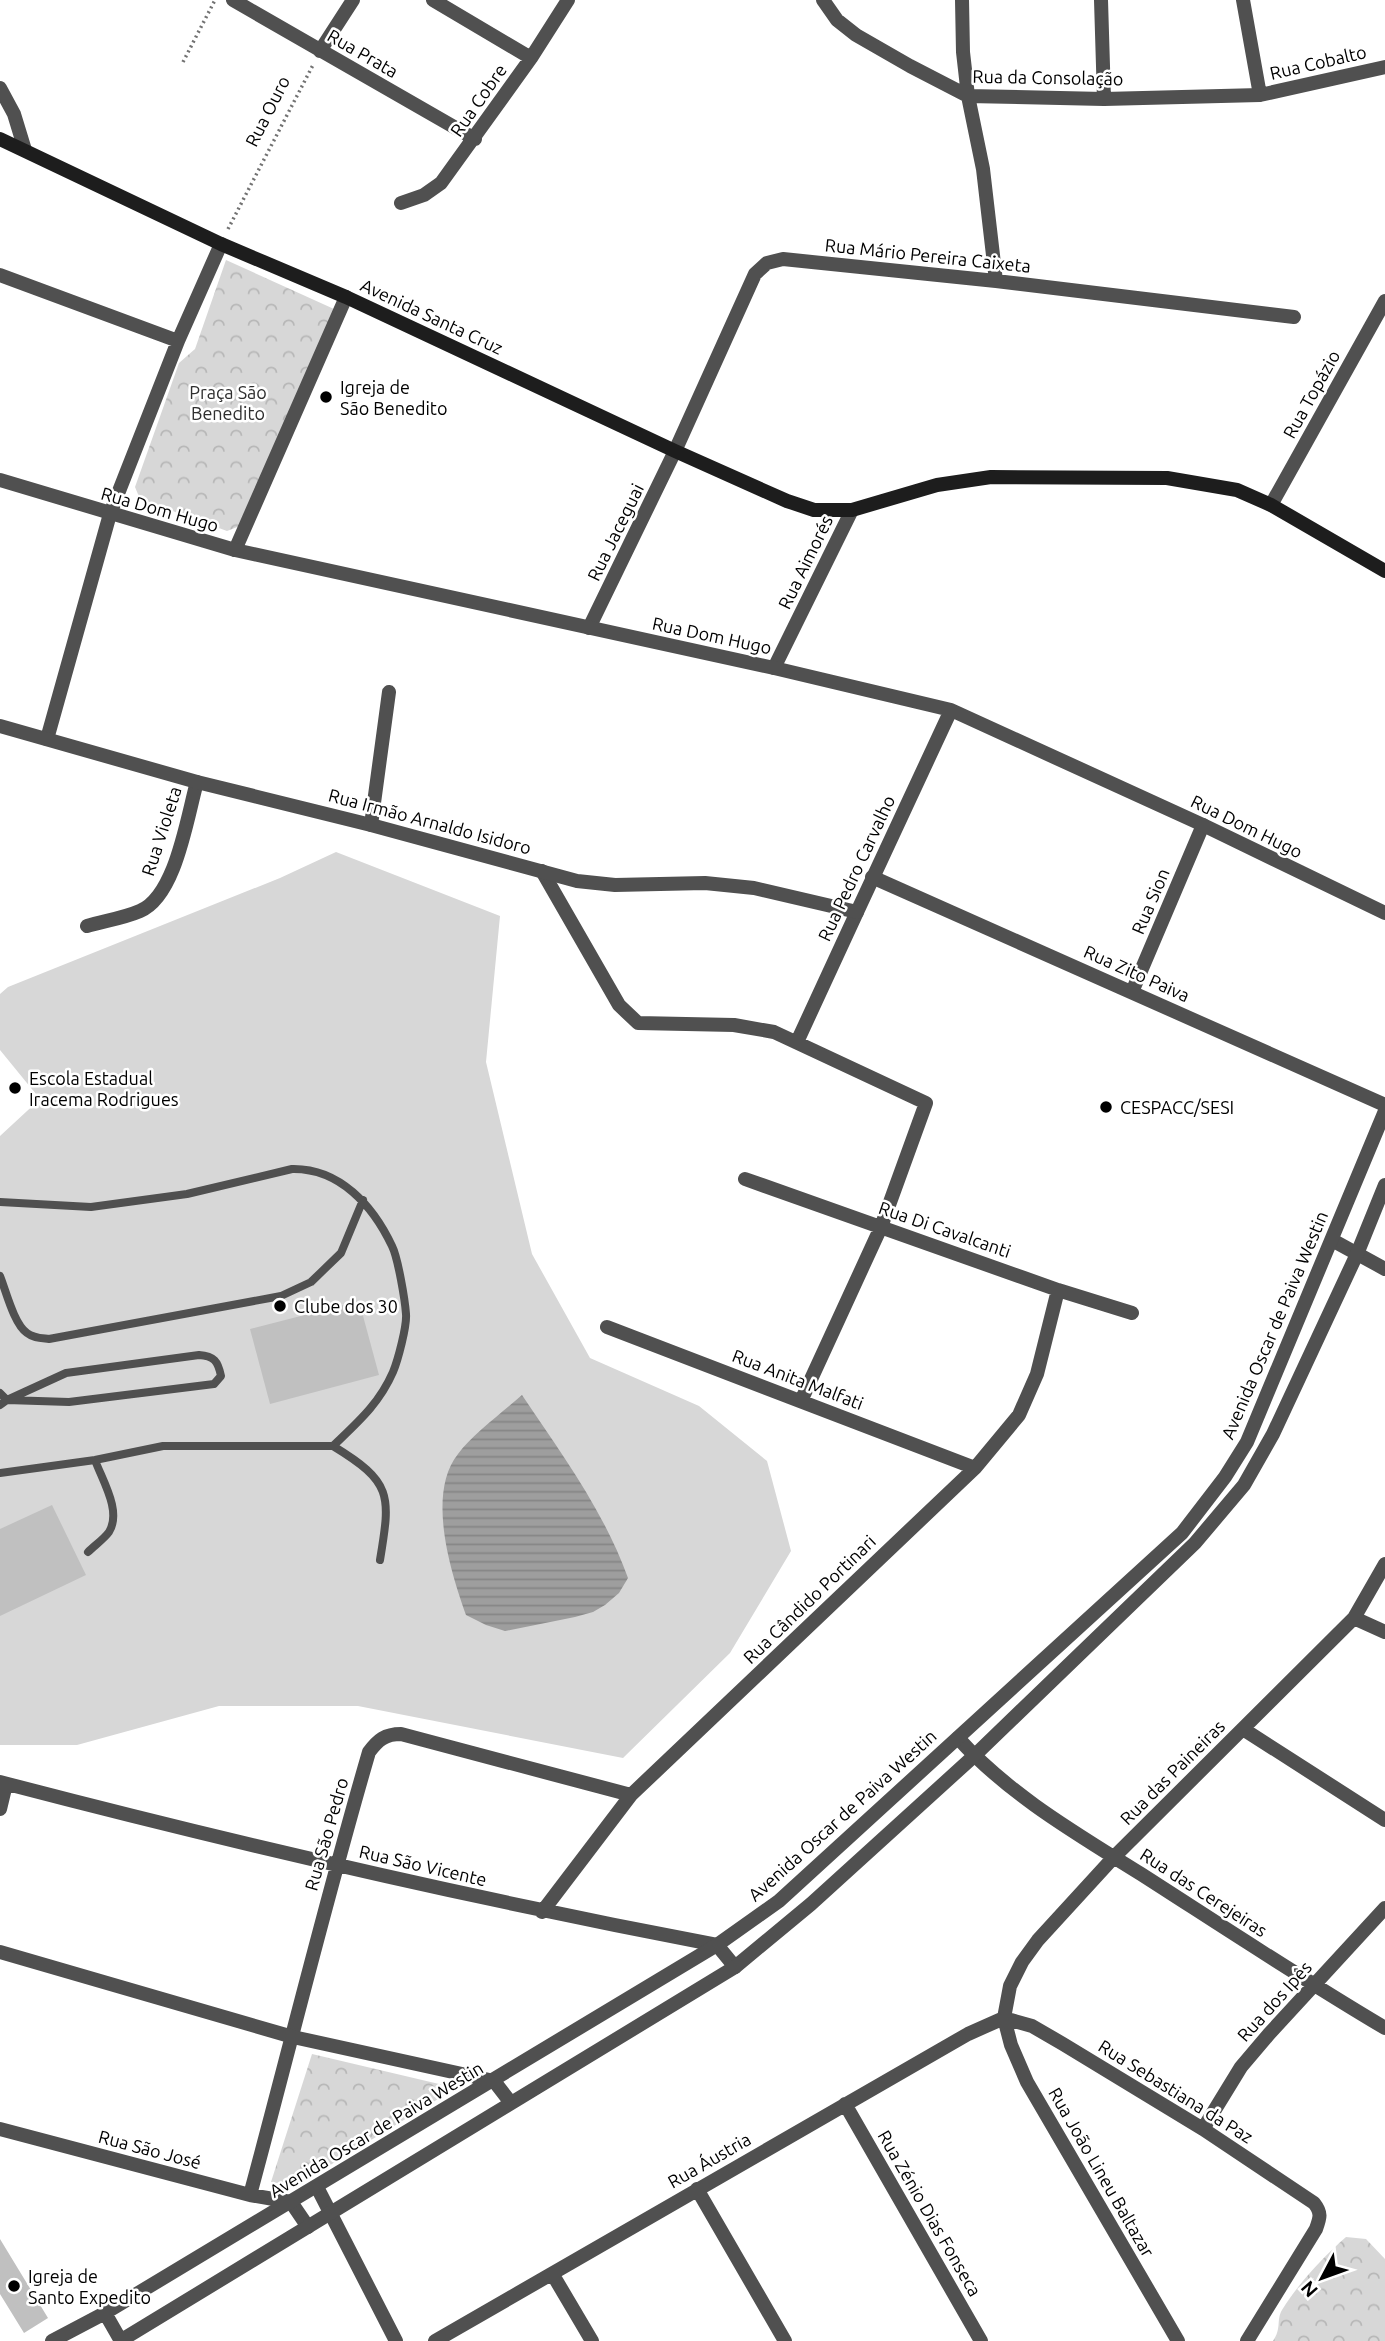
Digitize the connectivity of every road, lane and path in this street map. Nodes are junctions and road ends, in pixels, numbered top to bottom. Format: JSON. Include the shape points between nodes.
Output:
{"nodes":[{"id":1,"x":215,"y":0,"type":"edge"},
{"id":2,"x":233,"y":0,"type":"edge"},
{"id":3,"x":353,"y":0,"type":"edge"},
{"id":4,"x":433,"y":0,"type":"edge"},
{"id":5,"x":568,"y":0,"type":"edge"},
{"id":6,"x":823,"y":0,"type":"edge"},
{"id":7,"x":962,"y":0,"type":"edge"},
{"id":8,"x":1101,"y":0,"type":"edge"},
{"id":9,"x":1243,"y":0,"type":"edge"},
{"id":10,"x":320,"y":51,"type":"junction"},
{"id":11,"x":531,"y":58,"type":"junction"},
{"id":12,"x":183,"y":62,"type":"dead end"},
{"id":13,"x":1385,"y":67,"type":"edge"},
{"id":14,"x":0,"y":88,"type":"edge"},
{"id":15,"x":1261,"y":95,"type":"junction"},
{"id":16,"x":968,"y":96,"type":"junction"},
{"id":17,"x":1104,"y":99,"type":"junction"},
{"id":18,"x":0,"y":139,"type":"edge"},
{"id":19,"x":475,"y":139,"type":"junction"},
{"id":20,"x":25,"y":150,"type":"junction"},
{"id":21,"x":401,"y":203,"type":"dead end"},
{"id":22,"x":220,"y":244,"type":"junction"},
{"id":23,"x":0,"y":275,"type":"edge"},
{"id":24,"x":996,"y":281,"type":"junction"},
{"id":25,"x":346,"y":297,"type":"junction"},
{"id":26,"x":1385,"y":301,"type":"edge"},
{"id":27,"x":1294,"y":317,"type":"dead end"},
{"id":28,"x":1373,"y":322,"type":"junction"},
{"id":29,"x":1385,"y":332,"type":"edge"},
{"id":30,"x":178,"y":341,"type":"junction"},
{"id":31,"x":675,"y":452,"type":"junction"},
{"id":32,"x":0,"y":480,"type":"edge"},
{"id":33,"x":1270,"y":505,"type":"junction"},
{"id":34,"x":852,"y":510,"type":"junction"},
{"id":35,"x":110,"y":514,"type":"junction"},
{"id":36,"x":235,"y":551,"type":"junction"},
{"id":37,"x":1385,"y":570,"type":"edge"},
{"id":38,"x":589,"y":628,"type":"junction"},
{"id":39,"x":774,"y":668,"type":"junction"},
{"id":40,"x":389,"y":692,"type":"dead end"},
{"id":41,"x":951,"y":710,"type":"junction"},
{"id":42,"x":1,"y":729,"type":"edge"},
{"id":43,"x":47,"y":739,"type":"junction"},
{"id":44,"x":197,"y":782,"type":"junction"},
{"id":45,"x":371,"y":825,"type":"junction"},
{"id":46,"x":1203,"y":825,"type":"junction"},
{"id":47,"x":542,"y":871,"type":"junction"},
{"id":48,"x":872,"y":877,"type":"junction"},
{"id":49,"x":856,"y":912,"type":"junction"},
{"id":50,"x":1385,"y":914,"type":"edge"},
{"id":51,"x":87,"y":926,"type":"dead end"},
{"id":52,"x":1132,"y":992,"type":"junction"},
{"id":53,"x":797,"y":1042,"type":"junction"},
{"id":54,"x":1385,"y":1105,"type":"edge"},
{"id":55,"x":1385,"y":1111,"type":"edge"},
{"id":56,"x":746,"y":1179,"type":"dead end"},
{"id":57,"x":1385,"y":1185,"type":"edge"},
{"id":58,"x":363,"y":1200,"type":"junction"},
{"id":59,"x":0,"y":1202,"type":"edge"},
{"id":60,"x":881,"y":1227,"type":"junction"},
{"id":61,"x":1332,"y":1240,"type":"junction"},
{"id":62,"x":1357,"y":1254,"type":"junction"},
{"id":63,"x":1385,"y":1269,"type":"edge"},
{"id":64,"x":0,"y":1276,"type":"edge"},
{"id":65,"x":1058,"y":1290,"type":"junction"},
{"id":66,"x":1132,"y":1313,"type":"dead end"},
{"id":67,"x":607,"y":1327,"type":"dead end"},
{"id":68,"x":0,"y":1393,"type":"edge"},
{"id":69,"x":801,"y":1401,"type":"junction"},
{"id":70,"x":4,"y":1403,"type":"edge"},
{"id":71,"x":333,"y":1446,"type":"junction"},
{"id":72,"x":94,"y":1460,"type":"junction"},
{"id":73,"x":975,"y":1468,"type":"junction"},
{"id":74,"x":0,"y":1474,"type":"edge"},
{"id":75,"x":1182,"y":1533,"type":"junction"},
{"id":76,"x":1195,"y":1544,"type":"junction"},
{"id":77,"x":88,"y":1552,"type":"dead end"},
{"id":78,"x":380,"y":1560,"type":"dead end"},
{"id":79,"x":1385,"y":1564,"type":"edge"},
{"id":80,"x":1354,"y":1618,"type":"junction"},
{"id":81,"x":1385,"y":1632,"type":"edge"},
{"id":82,"x":1243,"y":1729,"type":"junction"},
{"id":83,"x":958,"y":1738,"type":"junction"},
{"id":84,"x":974,"y":1756,"type":"junction"},
{"id":85,"x":3,"y":1783,"type":"edge"},
{"id":86,"x":631,"y":1795,"type":"junction"},
{"id":87,"x":0,"y":1809,"type":"edge"},
{"id":88,"x":1385,"y":1820,"type":"edge"},
{"id":89,"x":1114,"y":1857,"type":"junction"},
{"id":90,"x":336,"y":1865,"type":"junction"},
{"id":91,"x":1385,"y":1908,"type":"edge"},
{"id":92,"x":542,"y":1912,"type":"junction"},
{"id":93,"x":717,"y":1945,"type":"junction"},
{"id":94,"x":0,"y":1952,"type":"edge"},
{"id":95,"x":735,"y":1967,"type":"junction"},
{"id":96,"x":1313,"y":1985,"type":"junction"},
{"id":97,"x":1004,"y":2018,"type":"junction"},
{"id":98,"x":1385,"y":2028,"type":"edge"},
{"id":99,"x":293,"y":2037,"type":"junction"},
{"id":100,"x":494,"y":2081,"type":"junction"},
{"id":101,"x":511,"y":2103,"type":"junction"},
{"id":102,"x":845,"y":2104,"type":"junction"},
{"id":103,"x":0,"y":2129,"type":"edge"},
{"id":104,"x":1203,"y":2129,"type":"junction"},
{"id":105,"x":317,"y":2187,"type":"junction"},
{"id":106,"x":697,"y":2189,"type":"junction"},
{"id":107,"x":250,"y":2195,"type":"junction"},
{"id":108,"x":291,"y":2202,"type":"junction"},
{"id":109,"x":331,"y":2214,"type":"junction"},
{"id":110,"x":308,"y":2227,"type":"junction"},
{"id":111,"x":553,"y":2275,"type":"junction"},
{"id":112,"x":105,"y":2314,"type":"junction"},
{"id":113,"x":52,"y":2341,"type":"edge"},
{"id":114,"x":120,"y":2341,"type":"edge"},
{"id":115,"x":396,"y":2341,"type":"edge"},
{"id":116,"x":435,"y":2341,"type":"edge"},
{"id":117,"x":592,"y":2341,"type":"edge"},
{"id":118,"x":785,"y":2341,"type":"edge"},
{"id":119,"x":981,"y":2341,"type":"edge"},
{"id":120,"x":1178,"y":2341,"type":"edge"},
{"id":121,"x":1247,"y":2341,"type":"edge"}],
"edges":[{"from":1,"to":12,"type":"path"},
{"from":2,"to":10,"type":"street","name":"Rua Prata"},
{"from":3,"to":10,"type":"street"},
{"from":4,"to":11,"type":"street"},
{"from":5,"to":11,"type":"street","name":"Rua Cobre"},
{"from":6,"to":16,"type":"street","name":"Rua da Consolação","via":[[837,20],[856,35]]},
{"from":7,"to":16,"type":"street"},
{"from":8,"to":17,"type":"street"},
{"from":9,"to":15,"type":"street"},
{"from":10,"to":19,"type":"street","name":"Rua Prata"},
{"from":10,"to":22,"type":"path","name":"Rua Ouro"},
{"from":11,"to":19,"type":"street","name":"Rua Cobre"},
{"from":13,"to":15,"type":"street","name":"Rua Cobalto"},
{"from":14,"to":20,"type":"street"},
{"from":15,"to":17,"type":"street","name":"Rua da Consolação"},
{"from":16,"to":17,"type":"street","name":"Rua da Consolação"},
{"from":16,"to":24,"type":"street","via":[[983,169]]},
{"from":18,"to":20,"type":"main road","name":"Avenida Santa Cruz"},
{"from":19,"to":21,"type":"street","name":"Rua Cobre","via":[[441,183]]},
{"from":20,"to":22,"type":"main road","name":"Avenida Santa Cruz"},
{"from":22,"to":25,"type":"main road","name":"Avenida Santa Cruz"},
{"from":22,"to":30,"type":"street"},
{"from":23,"to":30,"type":"street"},
{"from":24,"to":27,"type":"street","name":"Rua Mário Pereira Caixeta"},
{"from":24,"to":31,"type":"street","name":"Rua Mário Pereira Caixeta","via":[[783,259],[767,263],[755,274]]},
{"from":25,"to":31,"type":"main road","name":"Avenida Santa Cruz"},
{"from":25,"to":36,"type":"street"},
{"from":26,"to":28,"type":"street","name":"Rua Topázio"},
{"from":28,"to":29,"type":"street"},
{"from":28,"to":33,"type":"street","name":"Rua Topázio"},
{"from":30,"to":35,"type":"street"},
{"from":31,"to":34,"type":"main road","name":"Avenida Santa Cruz","via":[[814,510]]},
{"from":31,"to":38,"type":"street","name":"Rua Jaceguai"},
{"from":32,"to":35,"type":"street","name":"Rua Dom Hugo"},
{"from":33,"to":34,"type":"main road","name":"Avenida Santa Cruz","via":[[1237,490],[1167,478],[991,477],[937,485]]},
{"from":33,"to":37,"type":"main road","name":"Avenida Santa Cruz"},
{"from":34,"to":39,"type":"street","name":"Rua Aimorés"},
{"from":35,"to":36,"type":"street","name":"Rua Dom Hugo"},
{"from":35,"to":43,"type":"street"},
{"from":36,"to":38,"type":"street","name":"Rua Dom Hugo"},
{"from":38,"to":39,"type":"street","name":"Rua Dom Hugo"},
{"from":39,"to":41,"type":"street","name":"Rua Dom Hugo"},
{"from":40,"to":45,"type":"street"},
{"from":41,"to":46,"type":"street","name":"Rua Dom Hugo"},
{"from":41,"to":48,"type":"street","name":"Rua Pedro Carvalho"},
{"from":42,"to":43,"type":"street","name":"Rua Irmão Arnaldo Isidoro"},
{"from":43,"to":44,"type":"street","name":"Rua Irmão Arnaldo Isidoro"},
{"from":44,"to":45,"type":"street","name":"Rua Irmão Arnaldo Isidoro"},
{"from":44,"to":51,"type":"street","name":"Rua Violeta","via":[[173,867],[155,901],[140,911]]},
{"from":45,"to":47,"type":"street","name":"Rua Irmão Arnaldo Isidoro"},
{"from":46,"to":50,"type":"street","name":"Rua Dom Hugo"},
{"from":46,"to":52,"type":"street","name":"Rua Sion"},
{"from":47,"to":49,"type":"street","name":"Rua Irmão Arnaldo Isidoro","via":[[615,885],[705,883],[754,888]]},
{"from":47,"to":53,"type":"street","via":[[619,1006],[638,1023],[734,1025],[774,1032]]},
{"from":48,"to":49,"type":"street","name":"Rua Pedro Carvalho"},
{"from":48,"to":52,"type":"street","name":"Rua Zito Paiva"},
{"from":49,"to":53,"type":"street","name":"Rua Pedro Carvalho"},
{"from":52,"to":54,"type":"street","name":"Rua Zito Paiva"},
{"from":53,"to":60,"type":"street","via":[[926,1104]]},
{"from":55,"to":61,"type":"street","name":"Avenida Oscar de Paiva Westin"},
{"from":56,"to":60,"type":"street","name":"Rua Di Cavalcanti"},
{"from":57,"to":62,"type":"street"},
{"from":58,"to":59,"type":"lane","via":[[331,1176],[309,1169],[187,1194],[91,1207]]},
{"from":58,"to":64,"type":"lane","via":[[341,1253],[311,1282],[281,1296],[49,1339],[25,1332]]},
{"from":58,"to":71,"type":"lane","via":[[394,1248],[406,1317],[394,1370],[372,1409]]},
{"from":60,"to":65,"type":"street","name":"Rua Di Cavalcanti"},
{"from":60,"to":69,"type":"street"},
{"from":61,"to":62,"type":"street"},
{"from":61,"to":75,"type":"street","name":"Avenida Oscar de Paiva Westin","via":[[1247,1442]]},
{"from":62,"to":63,"type":"street"},
{"from":62,"to":76,"type":"street","via":[[1273,1434],[1244,1485]]},
{"from":65,"to":66,"type":"street","name":"Rua Di Cavalcanti"},
{"from":65,"to":73,"type":"street","name":"Rua Cândido Portinari","via":[[1037,1374],[1019,1415]]},
{"from":67,"to":69,"type":"street","name":"Rua Anita Malfati"},
{"from":68,"to":70,"type":"lane"},
{"from":69,"to":73,"type":"street","name":"Rua Anita Malfati"},
{"from":70,"to":70,"type":"lane","via":[[66,1373],[199,1355],[211,1356],[219,1363],[221,1376],[202,1387],[69,1402]]},
{"from":71,"to":72,"type":"lane","via":[[163,1446]]},
{"from":71,"to":78,"type":"lane","via":[[379,1481],[387,1513]]},
{"from":72,"to":74,"type":"lane"},
{"from":72,"to":77,"type":"lane","via":[[113,1521],[108,1533]]},
{"from":73,"to":86,"type":"street","name":"Rua Cândido Portinari"},
{"from":75,"to":76,"type":"street"},
{"from":75,"to":83,"type":"street","name":"Avenida Oscar de Paiva Westin"},
{"from":76,"to":84,"type":"street"},
{"from":79,"to":80,"type":"street","name":"Rua das Paineiras"},
{"from":80,"to":81,"type":"street"},
{"from":80,"to":82,"type":"street","name":"Rua das Paineiras"},
{"from":82,"to":88,"type":"street"},
{"from":82,"to":89,"type":"street","name":"Rua das Paineiras"},
{"from":83,"to":84,"type":"street","name":"Rua das Cerejeiras"},
{"from":83,"to":93,"type":"street","name":"Avenida Oscar de Paiva Westin","via":[[779,1901]]},
{"from":84,"to":89,"type":"street","name":"Rua das Cerejeiras","via":[[1029,1801]]},
{"from":84,"to":95,"type":"street","via":[[811,1905]]},
{"from":85,"to":87,"type":"street"},
{"from":85,"to":90,"type":"street","name":"Rua São Vicente"},
{"from":86,"to":90,"type":"street","name":"Rua São Pedro","via":[[388,1734],[369,1752]]},
{"from":86,"to":92,"type":"street","name":"Rua Cândido Portinari"},
{"from":89,"to":96,"type":"street","name":"Rua das Cerejeiras"},
{"from":89,"to":97,"type":"street","name":"Rua das Paineiras","via":[[1022,1962],[1010,1986]]},
{"from":90,"to":92,"type":"street","name":"Rua São Vicente"},
{"from":90,"to":99,"type":"street","name":"Rua São Pedro"},
{"from":91,"to":96,"type":"street","name":"Rua dos Ipês"},
{"from":92,"to":93,"type":"street","name":"Rua São Vicente"},
{"from":93,"to":95,"type":"street"},
{"from":93,"to":100,"type":"street","name":"Avenida Oscar de Paiva Westin"},
{"from":94,"to":99,"type":"street"},
{"from":95,"to":101,"type":"street"},
{"from":96,"to":98,"type":"street","name":"Rua das Cerejeiras"},
{"from":96,"to":104,"type":"street","name":"Rua dos Ipês","via":[[1241,2067]]},
{"from":97,"to":102,"type":"street","name":"Rua Áustria"},
{"from":97,"to":104,"type":"street","name":"Rua Sebastiana da Paz","via":[[1032,2026]]},
{"from":97,"to":120,"type":"street","name":"Rua João Lineu Baltazar","via":[[1027,2082]]},
{"from":99,"to":100,"type":"street"},
{"from":99,"to":107,"type":"street","name":"Rua São Pedro"},
{"from":100,"to":101,"type":"street"},
{"from":100,"to":105,"type":"street","name":"Avenida Oscar de Paiva Westin"},
{"from":101,"to":109,"type":"street"},
{"from":102,"to":106,"type":"street","name":"Rua Áustria"},
{"from":102,"to":119,"type":"street","name":"Rua Zénio Dias Fonseca"},
{"from":103,"to":107,"type":"street","name":"Rua São José"},
{"from":104,"to":121,"type":"street","name":"Rua Sebastiana da Paz","via":[[1308,2197],[1320,2210],[1315,2229]]},
{"from":105,"to":108,"type":"street","name":"Avenida Oscar de Paiva Westin"},
{"from":105,"to":109,"type":"street"},
{"from":106,"to":111,"type":"street","name":"Rua Áustria"},
{"from":106,"to":118,"type":"street"},
{"from":107,"to":108,"type":"street","name":"Rua São José"},
{"from":108,"to":110,"type":"street"},
{"from":108,"to":112,"type":"street","name":"Avenida Oscar de Paiva Westin"},
{"from":109,"to":110,"type":"street"},
{"from":109,"to":115,"type":"street"},
{"from":110,"to":114,"type":"street"},
{"from":111,"to":116,"type":"street","name":"Rua Áustria"},
{"from":111,"to":117,"type":"street"},
{"from":112,"to":113,"type":"street","name":"Avenida Oscar de Paiva Westin"},
{"from":112,"to":114,"type":"street"}]}
